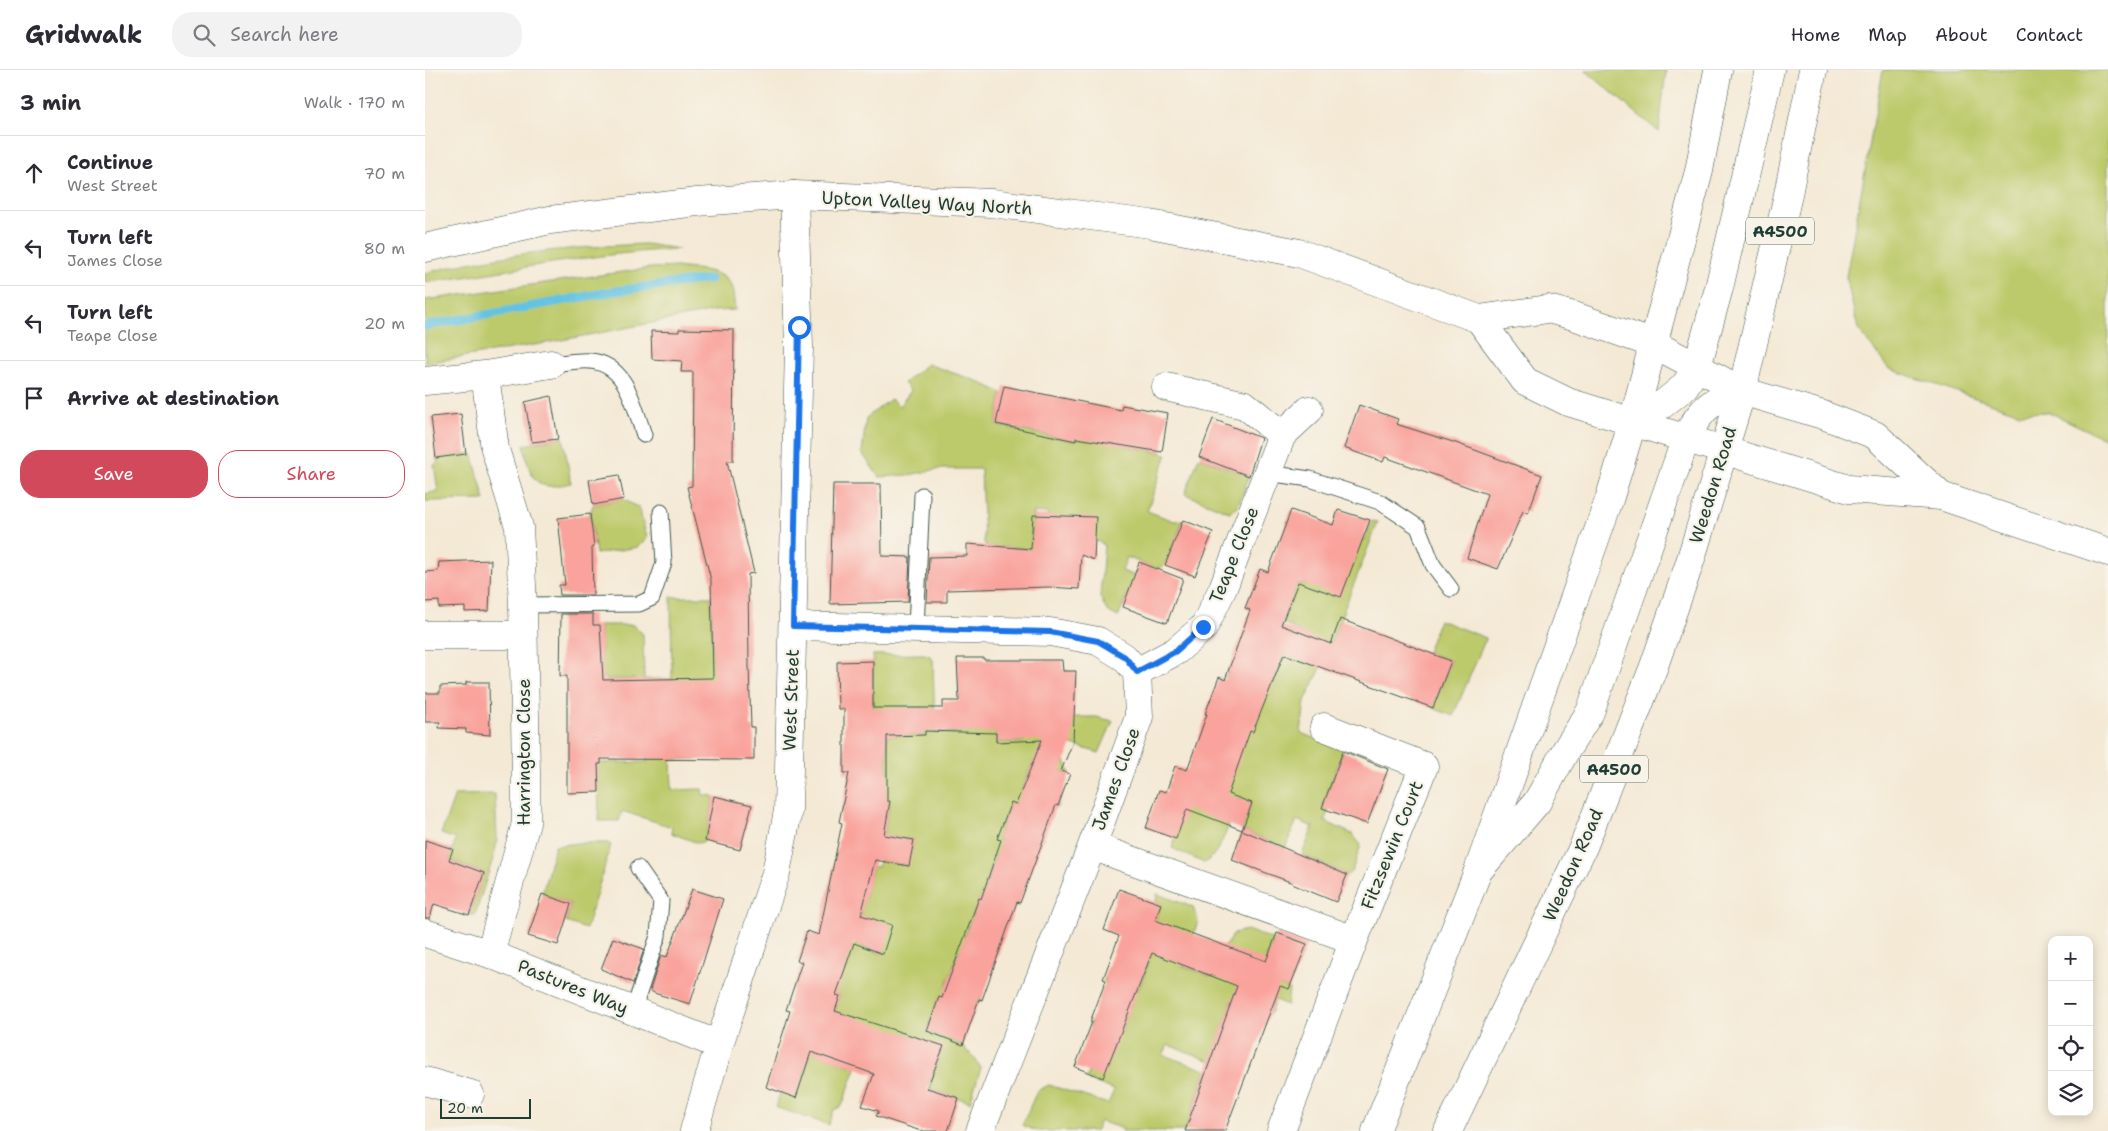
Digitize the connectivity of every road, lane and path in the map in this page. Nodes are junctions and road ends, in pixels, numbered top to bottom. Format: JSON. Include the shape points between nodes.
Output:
{"nodes":[{"id":1,"x":1718,"y":70,"type":"edge"},
{"id":2,"x":1770,"y":70,"type":"edge"},
{"id":3,"x":1813,"y":70,"type":"edge"},
{"id":4,"x":794,"y":196,"type":"junction"},
{"id":5,"x":425,"y":248,"type":"edge"},
{"id":6,"x":1479,"y":319,"type":"junction"},
{"id":7,"x":1654,"y":344,"type":"junction"},
{"id":8,"x":551,"y":364,"type":"joint"},
{"id":9,"x":1697,"y":367,"type":"junction"},
{"id":10,"x":485,"y":375,"type":"junction"},
{"id":11,"x":425,"y":381,"type":"edge"},
{"id":12,"x":1166,"y":387,"type":"dead end"},
{"id":13,"x":1742,"y":391,"type":"junction"},
{"id":14,"x":1309,"y":410,"type":"dead end"},
{"id":15,"x":1633,"y":421,"type":"junction"},
{"id":16,"x":644,"y":435,"type":"dead end"},
{"id":17,"x":1282,"y":435,"type":"junction"},
{"id":18,"x":1686,"y":438,"type":"junction"},
{"id":19,"x":1724,"y":450,"type":"junction"},
{"id":20,"x":1267,"y":473,"type":"junction"},
{"id":21,"x":922,"y":495,"type":"dead end"},
{"id":22,"x":1941,"y":496,"type":"junction"},
{"id":23,"x":661,"y":512,"type":"dead end"},
{"id":24,"x":2108,"y":552,"type":"edge"},
{"id":25,"x":1451,"y":588,"type":"dead end"},
{"id":26,"x":523,"y":605,"type":"junction"},
{"id":27,"x":793,"y":626,"type":"junction"},
{"id":28,"x":916,"y":629,"type":"junction"},
{"id":29,"x":425,"y":635,"type":"edge"},
{"id":30,"x":523,"y":635,"type":"junction"},
{"id":31,"x":1137,"y":672,"type":"junction"},
{"id":32,"x":1324,"y":727,"type":"dead end"},
{"id":33,"x":1092,"y":846,"type":"junction"},
{"id":34,"x":639,"y":868,"type":"dead end"},
{"id":35,"x":1479,"y":871,"type":"junction"},
{"id":36,"x":425,"y":933,"type":"edge"},
{"id":37,"x":1353,"y":940,"type":"junction"},
{"id":38,"x":490,"y":954,"type":"junction"},
{"id":39,"x":633,"y":1011,"type":"junction"},
{"id":40,"x":719,"y":1045,"type":"junction"},
{"id":41,"x":427,"y":1087,"type":"edge"},
{"id":42,"x":470,"y":1094,"type":"dead end"},
{"id":43,"x":694,"y":1131,"type":"edge"},
{"id":44,"x":980,"y":1131,"type":"edge"},
{"id":45,"x":1281,"y":1131,"type":"edge"},
{"id":46,"x":1376,"y":1131,"type":"edge"},
{"id":47,"x":1449,"y":1131,"type":"edge"}],
"edges":[{"from":1,"to":7,"type":"main road","name":"Weedon Road","via":[[1699,171]]},
{"from":2,"to":9,"type":"main road","via":[[1719,288]]},
{"from":3,"to":13,"type":"main road","name":"Weedon Road","number":"A4500"},
{"from":4,"to":5,"type":"main road","name":"Upton Valley Way North","via":[[697,202],[549,220]]},
{"from":4,"to":6,"type":"main road","name":"Upton Valley Way North","via":[[992,202],[1151,224],[1299,253]]},
{"from":4,"to":27,"type":"main road","name":"West Street","via":[[799,347]]},
{"from":6,"to":7,"type":"main road","name":"Upton Valley Way North","via":[[1548,309]]},
{"from":6,"to":15,"type":"main road","via":[[1525,381],[1568,402]]},
{"from":7,"to":9,"type":"main road","name":"Upton Valley Way North"},
{"from":7,"to":15,"type":"main road","name":"Weedon Road"},
{"from":8,"to":10,"type":"main road"},
{"from":8,"to":16,"type":"lane","via":[[591,361],[614,370],[628,387]]},
{"from":9,"to":13,"type":"main road","name":"Upton Valley Way North"},
{"from":9,"to":15,"type":"main road","via":[[1684,388],[1655,410]]},
{"from":10,"to":11,"type":"main road"},
{"from":10,"to":26,"type":"main road","name":"Harrington Close","via":[[495,449],[519,527]]},
{"from":12,"to":17,"type":"main road","via":[[1245,405]]},
{"from":13,"to":18,"type":"main road","name":"Weedon Road","via":[[1724,395],[1708,405],[1694,421]]},
{"from":13,"to":19,"type":"main road","name":"Weedon Road","number":"A4500"},
{"from":13,"to":22,"type":"main road","name":"Upton Valley Way North","via":[[1823,415],[1875,435]]},
{"from":14,"to":17,"type":"main road","name":"Teape Close"},
{"from":15,"to":18,"type":"main road"},
{"from":15,"to":35,"type":"main road","name":"Weedon Road","via":[[1588,564]]},
{"from":17,"to":20,"type":"main road","name":"Teape Close"},
{"from":18,"to":19,"type":"main road"},
{"from":18,"to":35,"type":"main road","name":"Weedon Road","via":[[1590,712],[1537,802]]},
{"from":19,"to":22,"type":"main road","via":[[1849,489]]},
{"from":19,"to":47,"type":"main road","name":"Weedon Road","number":"A4500","via":[[1654,666],[1584,845]]},
{"from":20,"to":25,"type":"lane","via":[[1310,479],[1380,502],[1418,527],[1433,565]]},
{"from":20,"to":31,"type":"main road","name":"Teape Close","via":[[1223,588],[1203,627],[1176,651]]},
{"from":21,"to":28,"type":"lane"},
{"from":22,"to":24,"type":"main road"},
{"from":23,"to":26,"type":"lane","via":[[664,562],[652,598],[639,604]]},
{"from":26,"to":30,"type":"main road","name":"Harrington Close"},
{"from":27,"to":28,"type":"main road"},
{"from":27,"to":40,"type":"main road","name":"West Street","via":[[788,811],[776,873]]},
{"from":28,"to":31,"type":"main road","via":[[1050,632],[1098,641],[1125,657]]},
{"from":29,"to":30,"type":"main road"},
{"from":30,"to":38,"type":"main road","name":"Harrington Close","via":[[526,823]]},
{"from":31,"to":33,"type":"main road","name":"James Close","via":[[1139,717]]},
{"from":32,"to":37,"type":"main road","name":"Fitzsewin Court","via":[[1424,766]]},
{"from":33,"to":37,"type":"main road"},
{"from":33,"to":44,"type":"main road","name":"James Close"},
{"from":34,"to":39,"type":"lane","via":[[661,901],[658,936]]},
{"from":35,"to":46,"type":"main road","name":"Weedon Road"},
{"from":36,"to":38,"type":"main road","name":"Pastures Way"},
{"from":37,"to":45,"type":"main road","name":"Fitzsewin Court"},
{"from":38,"to":39,"type":"main road","name":"Pastures Way"},
{"from":39,"to":40,"type":"main road","name":"Pastures Way"},
{"from":40,"to":43,"type":"main road","name":"West Street"},
{"from":41,"to":42,"type":"main road"}]}
